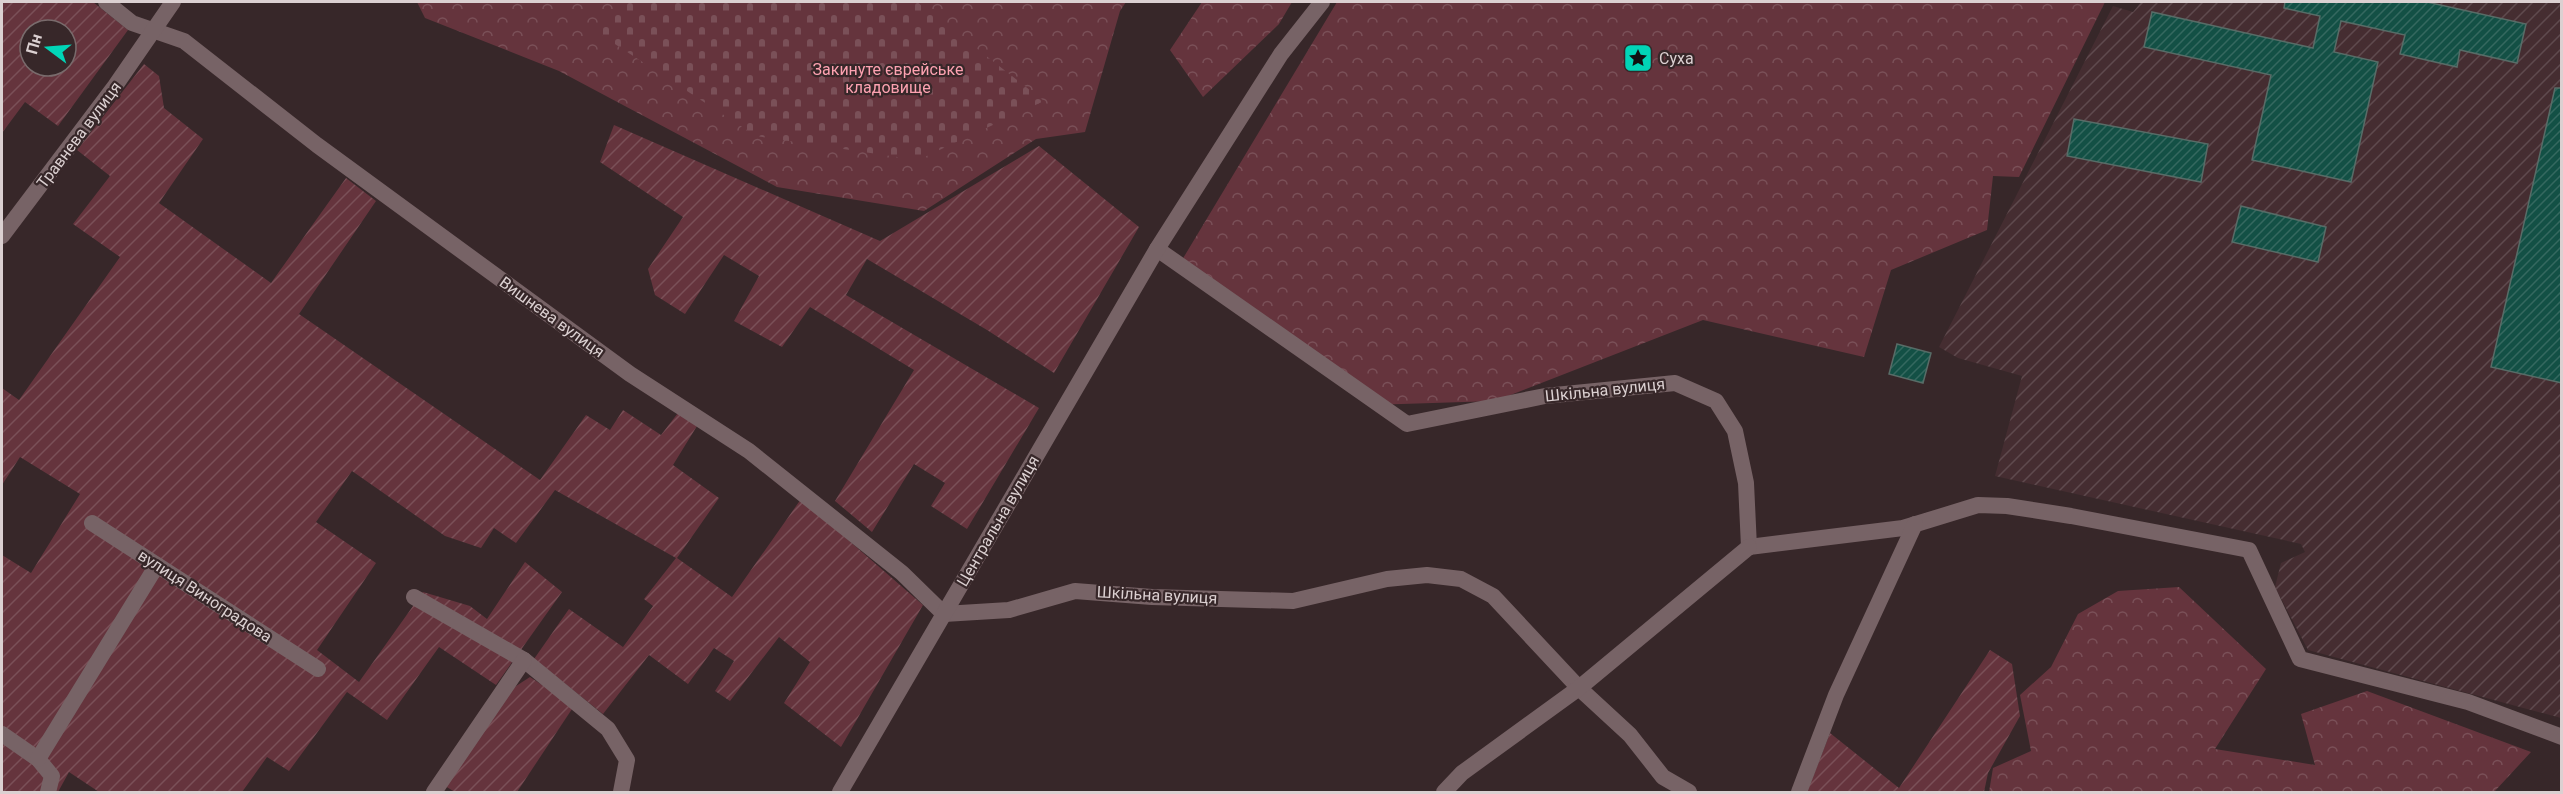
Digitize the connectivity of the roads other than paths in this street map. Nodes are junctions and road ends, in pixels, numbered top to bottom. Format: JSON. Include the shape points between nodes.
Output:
{"nodes":[{"id":1,"x":106,"y":2,"type":"edge"},
{"id":2,"x":173,"y":2,"type":"edge"},
{"id":3,"x":1322,"y":2,"type":"edge"},
{"id":4,"x":153,"y":31,"type":"junction"},
{"id":5,"x":2,"y":236,"type":"edge"},
{"id":6,"x":1157,"y":249,"type":"junction"},
{"id":7,"x":92,"y":523,"type":"dead end"},
{"id":8,"x":1915,"y":524,"type":"junction"},
{"id":9,"x":1749,"y":548,"type":"junction"},
{"id":10,"x":157,"y":566,"type":"junction"},
{"id":11,"x":414,"y":597,"type":"dead end"},
{"id":12,"x":944,"y":614,"type":"junction"},
{"id":13,"x":524,"y":660,"type":"junction"},
{"id":14,"x":318,"y":669,"type":"dead end"},
{"id":15,"x":1579,"y":688,"type":"junction"},
{"id":16,"x":2,"y":734,"type":"edge"},
{"id":17,"x":2562,"y":737,"type":"edge"},
{"id":18,"x":38,"y":759,"type":"junction"},
{"id":19,"x":48,"y":792,"type":"edge"},
{"id":20,"x":435,"y":792,"type":"edge"},
{"id":21,"x":621,"y":792,"type":"edge"},
{"id":22,"x":840,"y":792,"type":"edge"},
{"id":23,"x":1444,"y":792,"type":"edge"},
{"id":24,"x":1689,"y":792,"type":"edge"},
{"id":25,"x":1799,"y":792,"type":"edge"}],
"edges":[{"from":1,"to":4,"type":"street","via":[[132,24]]},
{"from":2,"to":4,"type":"street","name":"Травнева вулиця"},
{"from":3,"to":6,"type":"street","name":"Центральна вулиця","via":[[1281,54]]},
{"from":4,"to":5,"type":"street","name":"Травнева вулиця"},
{"from":4,"to":12,"type":"street","name":"Вишнева вулиця","via":[[184,42],[317,145],[630,374],[749,452],[902,573]]},
{"from":6,"to":9,"type":"street","name":"Шкільна вулиця","via":[[1407,424],[1545,396],[1676,383],[1716,401],[1735,431],[1746,483]]},
{"from":6,"to":12,"type":"street","name":"Центральна вулиця"},
{"from":7,"to":10,"type":"street","name":"вулиця Виноградова"},
{"from":8,"to":9,"type":"street"},
{"from":8,"to":17,"type":"street","via":[[1978,505],[2007,506],[2250,550],[2300,659],[2468,702]]},
{"from":8,"to":25,"type":"street","via":[[1836,695]]},
{"from":9,"to":15,"type":"street"},
{"from":10,"to":14,"type":"street","name":"вулиця Виноградова"},
{"from":10,"to":18,"type":"street"},
{"from":11,"to":13,"type":"street"},
{"from":12,"to":15,"type":"street","name":"Шкільна вулиця","via":[[1010,610],[1075,591],[1293,601],[1387,579],[1428,574],[1461,579],[1493,596]]},
{"from":12,"to":22,"type":"street","name":"Центральна вулиця"},
{"from":13,"to":20,"type":"street"},
{"from":13,"to":21,"type":"street","via":[[608,729],[627,760]]},
{"from":15,"to":23,"type":"street","via":[[1462,773]]},
{"from":15,"to":24,"type":"street","name":"Шкільна вулиця","via":[[1630,735],[1662,777]]},
{"from":16,"to":18,"type":"street"},
{"from":18,"to":19,"type":"street","via":[[52,776]]}]}
